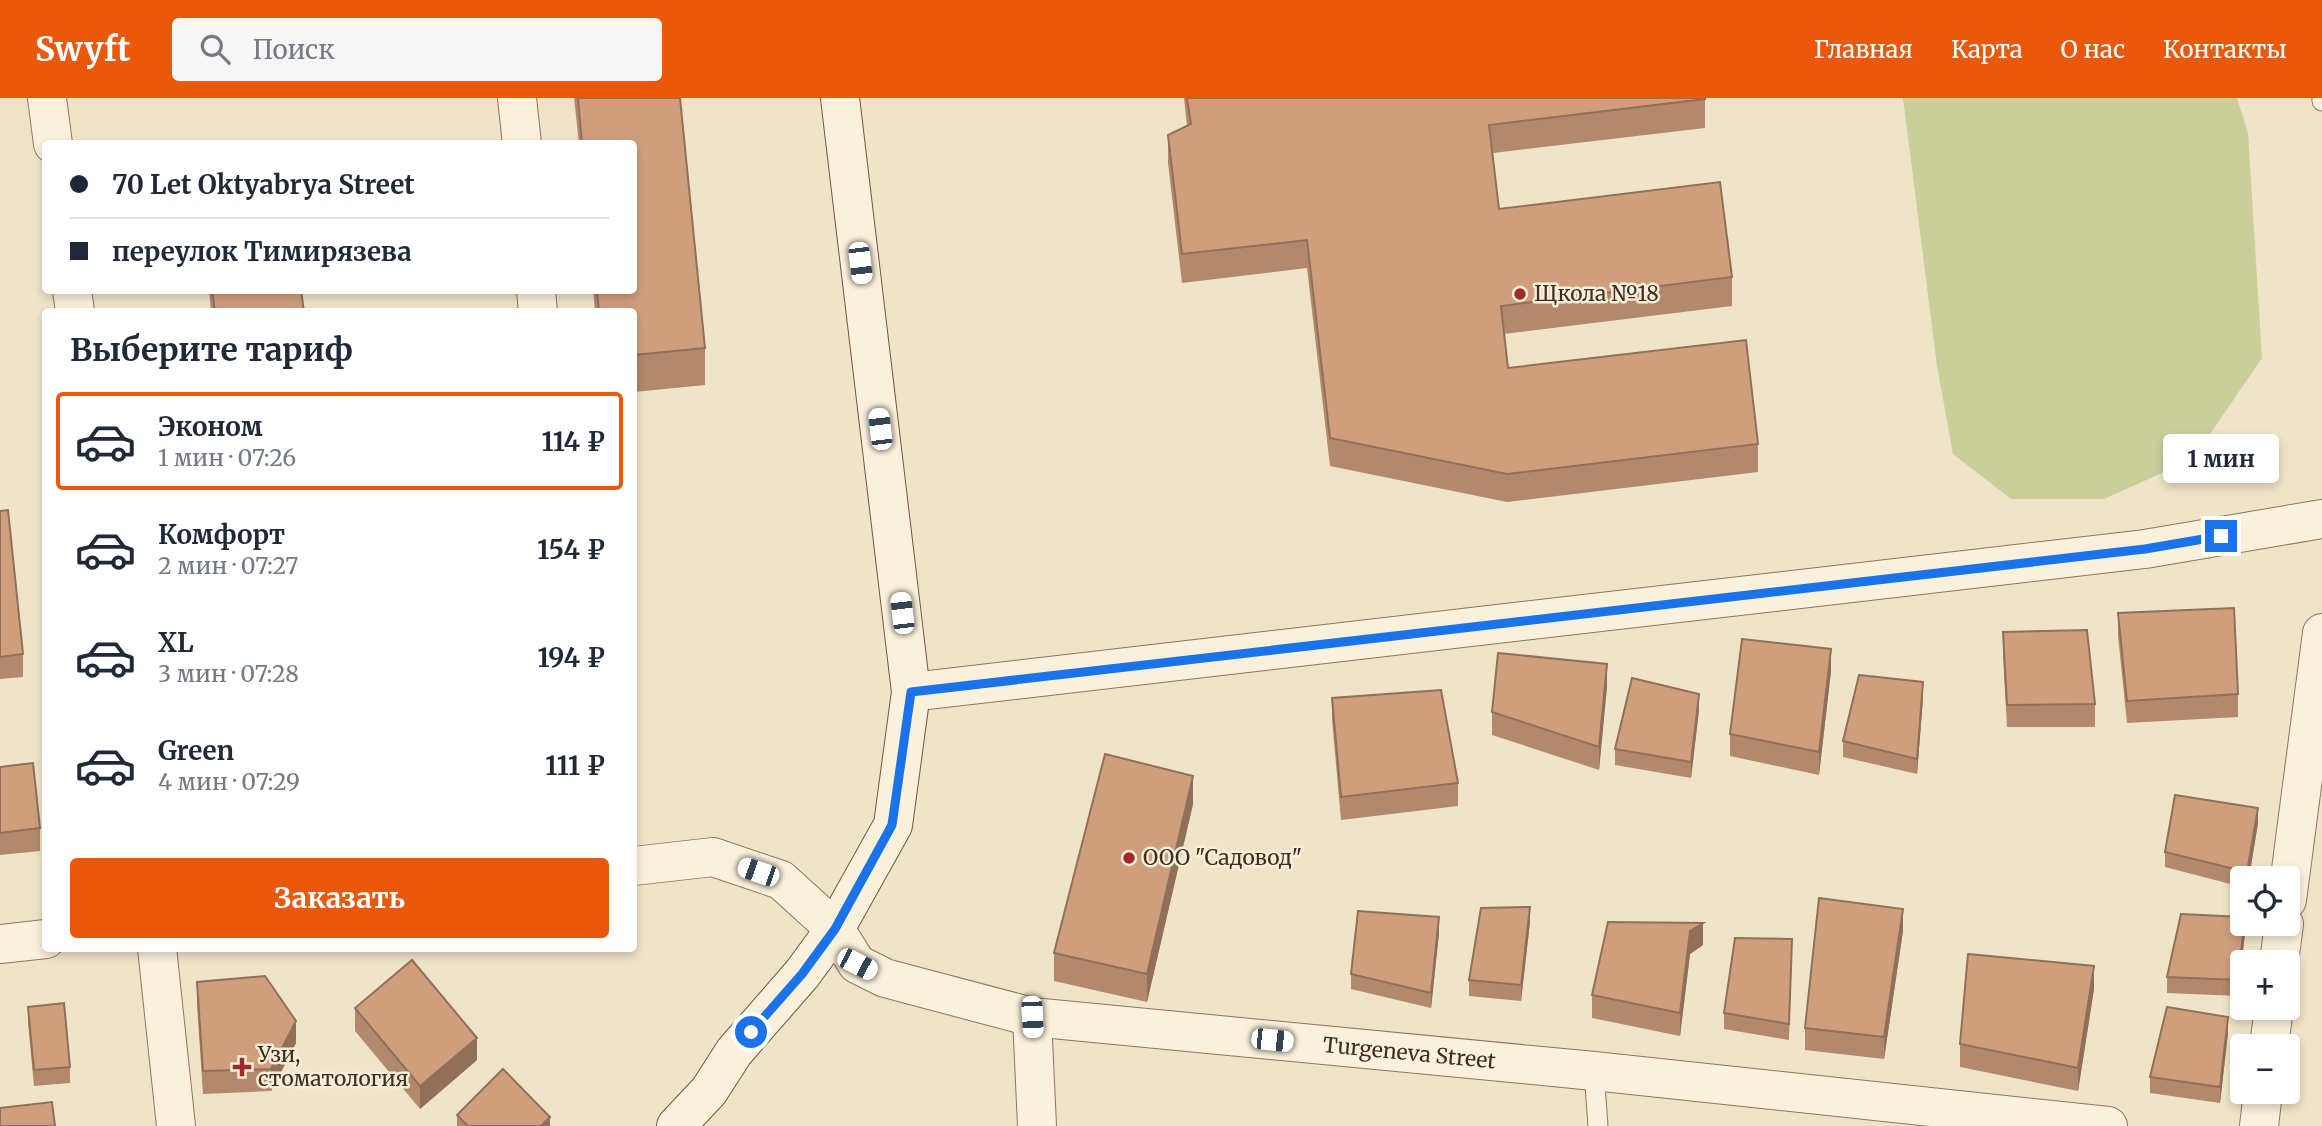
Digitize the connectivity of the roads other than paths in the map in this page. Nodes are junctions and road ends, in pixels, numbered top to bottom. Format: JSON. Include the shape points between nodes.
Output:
{"nodes":[{"id":1,"x":47,"y":98,"type":"edge"},
{"id":2,"x":517,"y":98,"type":"edge"},
{"id":3,"x":840,"y":98,"type":"edge"},
{"id":4,"x":52,"y":140,"type":"edge"},
{"id":5,"x":522,"y":140,"type":"edge"},
{"id":6,"x":2322,"y":519,"type":"edge"},
{"id":7,"x":2322,"y":633,"type":"edge"},
{"id":8,"x":911,"y":692,"type":"junction"},
{"id":9,"x":637,"y":866,"type":"edge"},
{"id":10,"x":2291,"y":866,"type":"edge"},
{"id":11,"x":835,"y":929,"type":"junction"},
{"id":12,"x":42,"y":939,"type":"edge"},
{"id":13,"x":0,"y":944,"type":"edge"},
{"id":14,"x":157,"y":952,"type":"edge"},
{"id":15,"x":1032,"y":1017,"type":"junction"},
{"id":16,"x":1594,"y":1071,"type":"junction"},
{"id":17,"x":2262,"y":1104,"type":"edge"},
{"id":18,"x":176,"y":1126,"type":"edge"},
{"id":19,"x":676,"y":1126,"type":"edge"},
{"id":20,"x":1037,"y":1126,"type":"edge"},
{"id":21,"x":1598,"y":1126,"type":"edge"},
{"id":22,"x":2108,"y":1126,"type":"edge"},
{"id":23,"x":2259,"y":1126,"type":"edge"}],
"edges":[{"from":1,"to":4,"type":"street"},
{"from":2,"to":5,"type":"street"},
{"from":3,"to":8,"type":"street"},
{"from":6,"to":8,"type":"street","via":[[2145,549]]},
{"from":7,"to":10,"type":"street"},
{"from":8,"to":11,"type":"street","via":[[892,825]]},
{"from":9,"to":11,"type":"street","name":"Turgeneva Street","via":[[713,857],[781,880]]},
{"from":11,"to":15,"type":"street","name":"Turgeneva Street","via":[[857,964],[885,978]]},
{"from":11,"to":19,"type":"street","via":[[734,1052],[709,1091]]},
{"from":12,"to":13,"type":"street"},
{"from":14,"to":18,"type":"street"},
{"from":15,"to":16,"type":"street","name":"Turgeneva Street"},
{"from":15,"to":20,"type":"street"},
{"from":16,"to":21,"type":"lane"},
{"from":16,"to":22,"type":"street","name":"Turgeneva Street"},
{"from":17,"to":23,"type":"street"}]}
